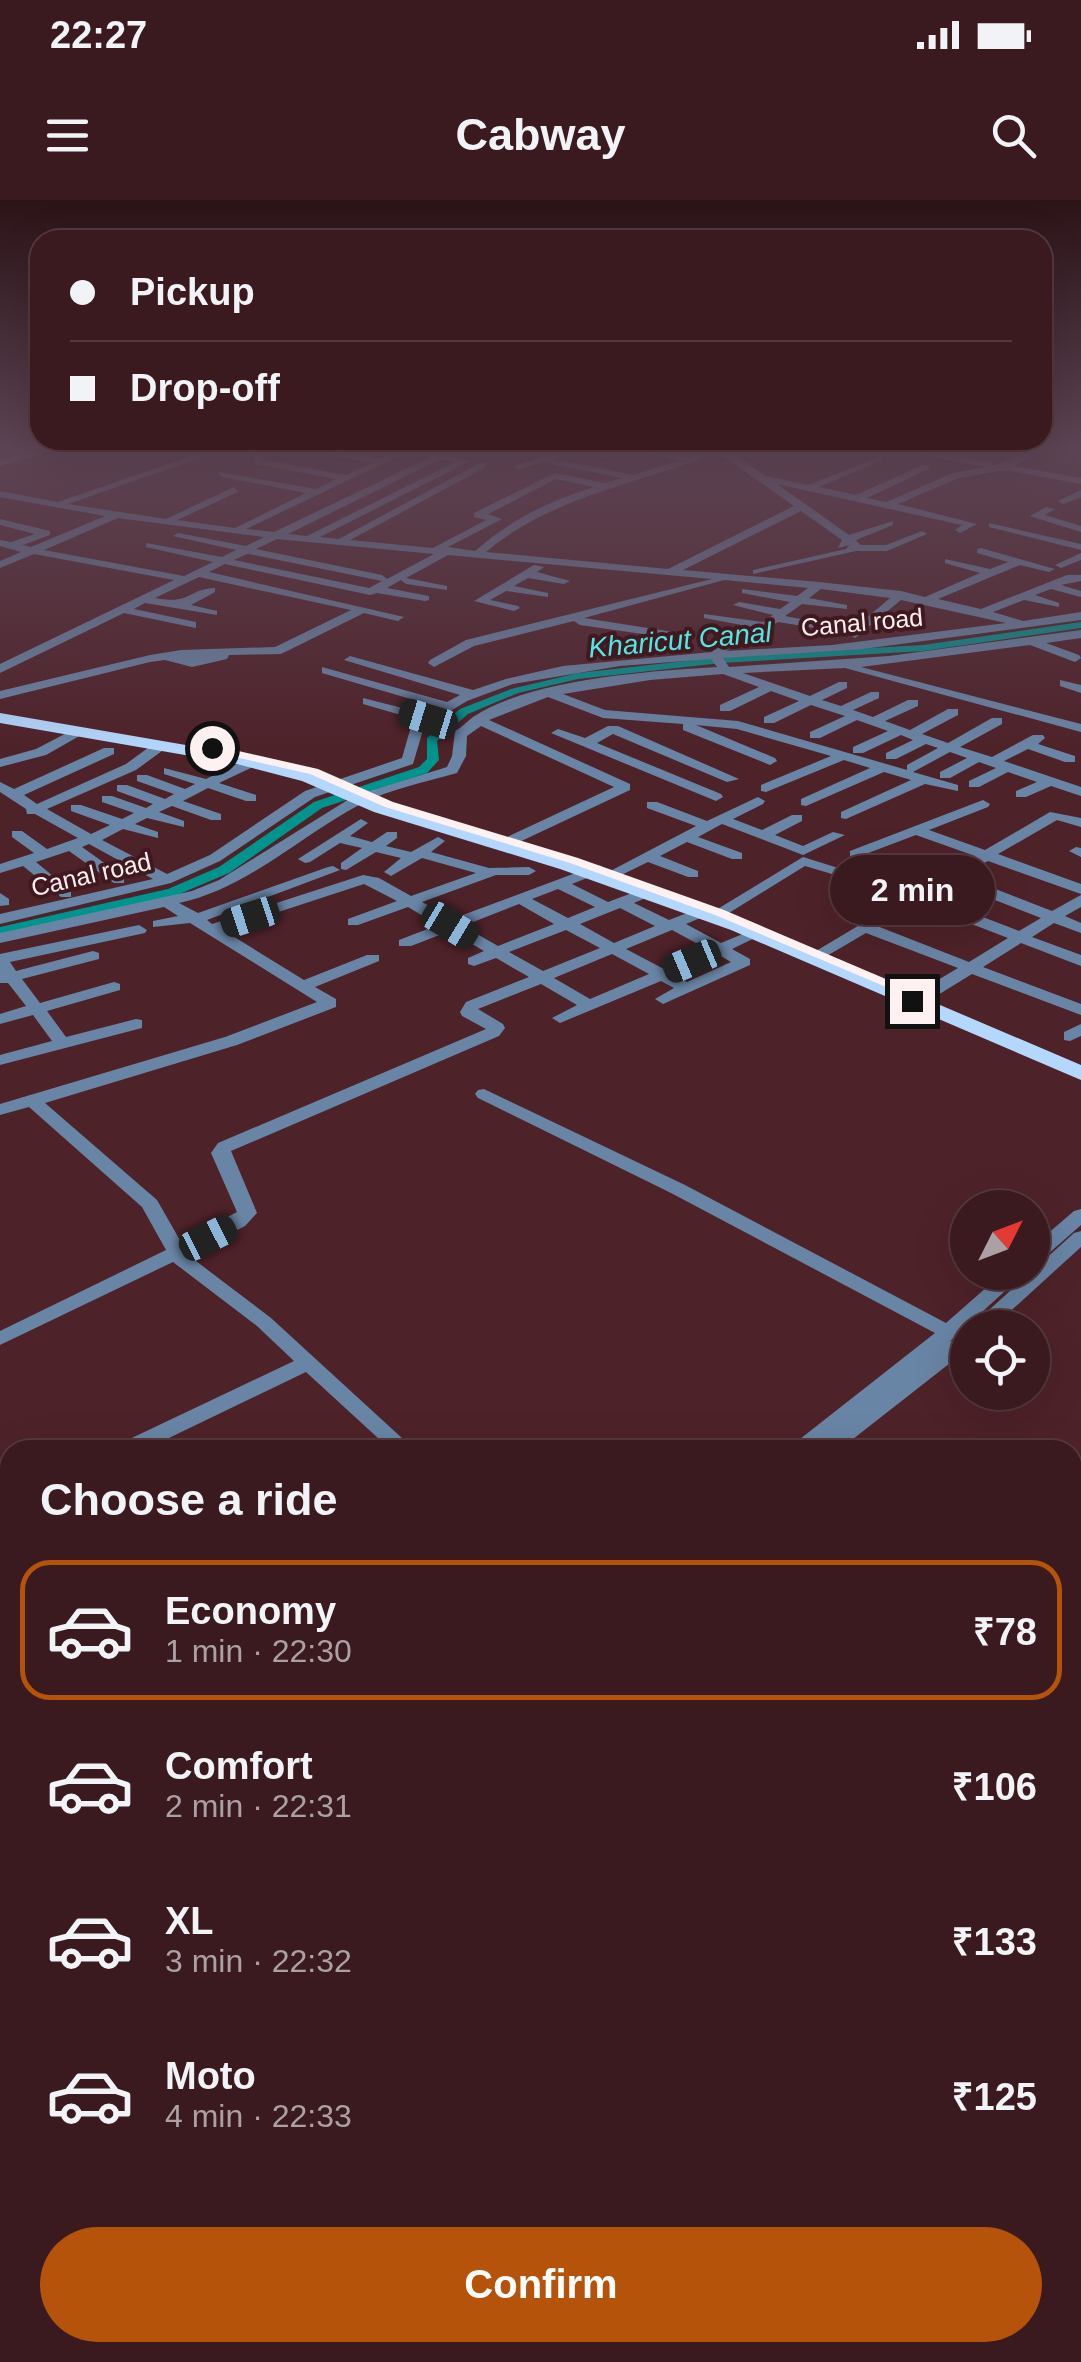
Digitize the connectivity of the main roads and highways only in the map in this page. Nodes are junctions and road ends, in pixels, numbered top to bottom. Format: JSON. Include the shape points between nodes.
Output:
{"nodes":[{"id":1,"x":0,"y":716,"type":"edge"},
{"id":2,"x":335,"y":785,"type":"junction"},
{"id":3,"x":362,"y":798,"type":"junction"},
{"id":4,"x":601,"y":874,"type":"junction"},
{"id":5,"x":709,"y":913,"type":"junction"},
{"id":6,"x":918,"y":999,"type":"junction"},
{"id":7,"x":1081,"y":1065,"type":"edge"},
{"id":8,"x":1081,"y":1073,"type":"edge"}],
"edges":[{"from":1,"to":2,"type":"main road","via":[[252,762]]},
{"from":1,"to":2,"type":"main road","via":[[245,754]]},
{"from":2,"to":3,"type":"main road"},
{"from":3,"to":4,"type":"main road"},
{"from":3,"to":4,"type":"main road","via":[[445,836]]},
{"from":4,"to":5,"type":"main road"},
{"from":4,"to":5,"type":"main road"},
{"from":5,"to":6,"type":"main road"},
{"from":5,"to":6,"type":"main road"},
{"from":6,"to":7,"type":"main road"},
{"from":6,"to":8,"type":"main road"}]}
